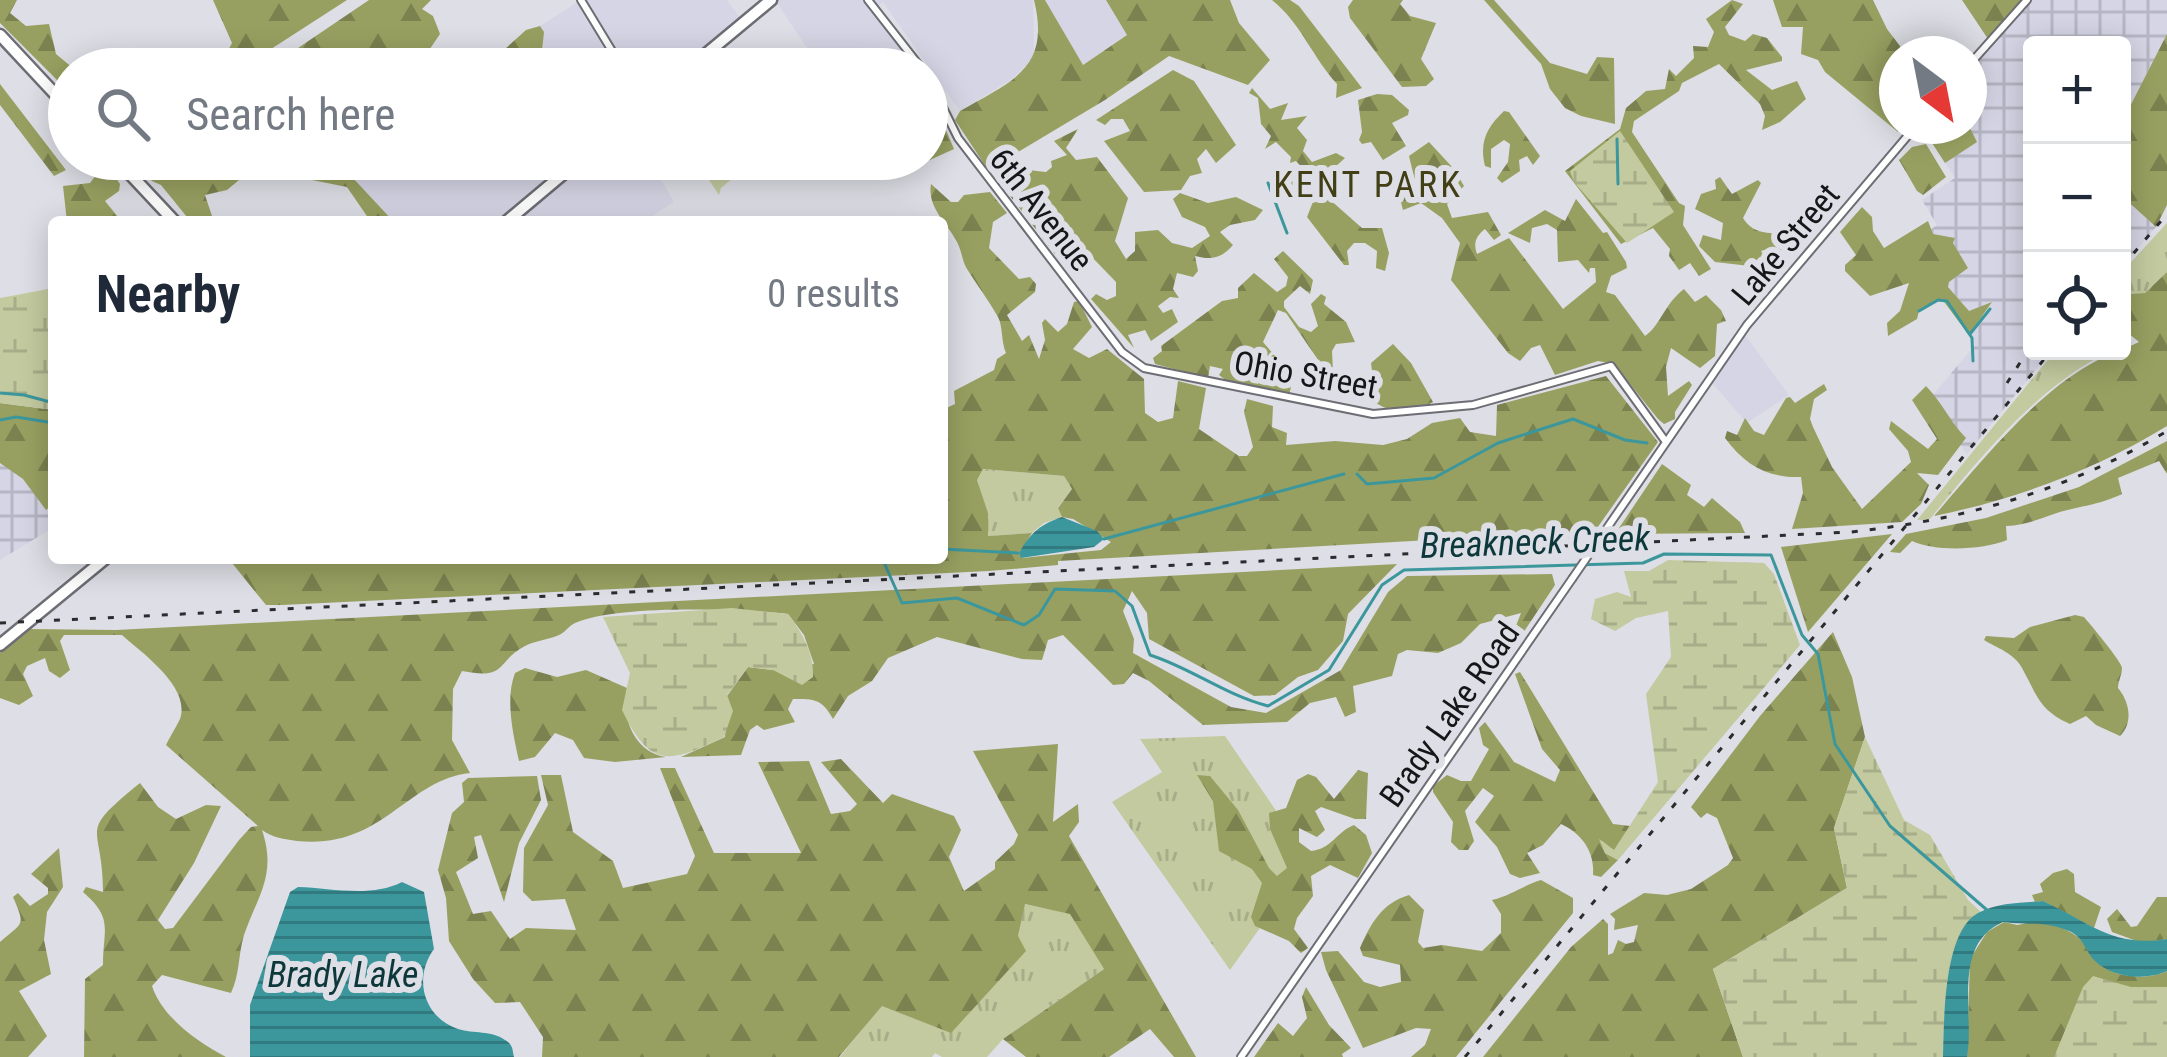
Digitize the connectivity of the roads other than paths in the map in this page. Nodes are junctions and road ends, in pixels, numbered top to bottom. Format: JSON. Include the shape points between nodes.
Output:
{"nodes":[{"id":1,"x":581,"y":0,"type":"edge"},
{"id":2,"x":771,"y":0,"type":"edge"},
{"id":3,"x":868,"y":0,"type":"edge"},
{"id":4,"x":2027,"y":0,"type":"edge"},
{"id":5,"x":0,"y":35,"type":"edge"},
{"id":6,"x":1987,"y":45,"type":"edge"},
{"id":7,"x":610,"y":48,"type":"edge"},
{"id":8,"x":713,"y":48,"type":"edge"},
{"id":9,"x":906,"y":48,"type":"edge"},
{"id":10,"x":48,"y":86,"type":"edge"},
{"id":11,"x":948,"y":120,"type":"edge"},
{"id":12,"x":1901,"y":144,"type":"edge"},
{"id":13,"x":136,"y":180,"type":"edge"},
{"id":14,"x":555,"y":180,"type":"edge"},
{"id":15,"x":169,"y":216,"type":"edge"},
{"id":16,"x":513,"y":216,"type":"edge"},
{"id":17,"x":1134,"y":364,"type":"joint"},
{"id":18,"x":1696,"y":398,"type":"joint"},
{"id":19,"x":1666,"y":442,"type":"junction"},
{"id":20,"x":99,"y":564,"type":"edge"},
{"id":21,"x":0,"y":645,"type":"edge"},
{"id":22,"x":1241,"y":1057,"type":"edge"}],
"edges":[{"from":1,"to":7,"type":"street"},
{"from":2,"to":8,"type":"main road"},
{"from":3,"to":9,"type":"street","name":"6th Avenue"},
{"from":4,"to":6,"type":"street"},
{"from":5,"to":10,"type":"main road"},
{"from":11,"to":17,"type":"street","name":"6th Avenue"},
{"from":12,"to":18,"type":"street","name":"Lake Street"},
{"from":13,"to":15,"type":"main road"},
{"from":14,"to":16,"type":"main road"},
{"from":17,"to":19,"type":"street","name":"Ohio Street","via":[[1372,414],[1473,405],[1611,366]]},
{"from":18,"to":19,"type":"street","name":"Brady Lake Road"},
{"from":19,"to":22,"type":"street","name":"Brady Lake Road","bridge":true},
{"from":20,"to":21,"type":"main road"}]}
